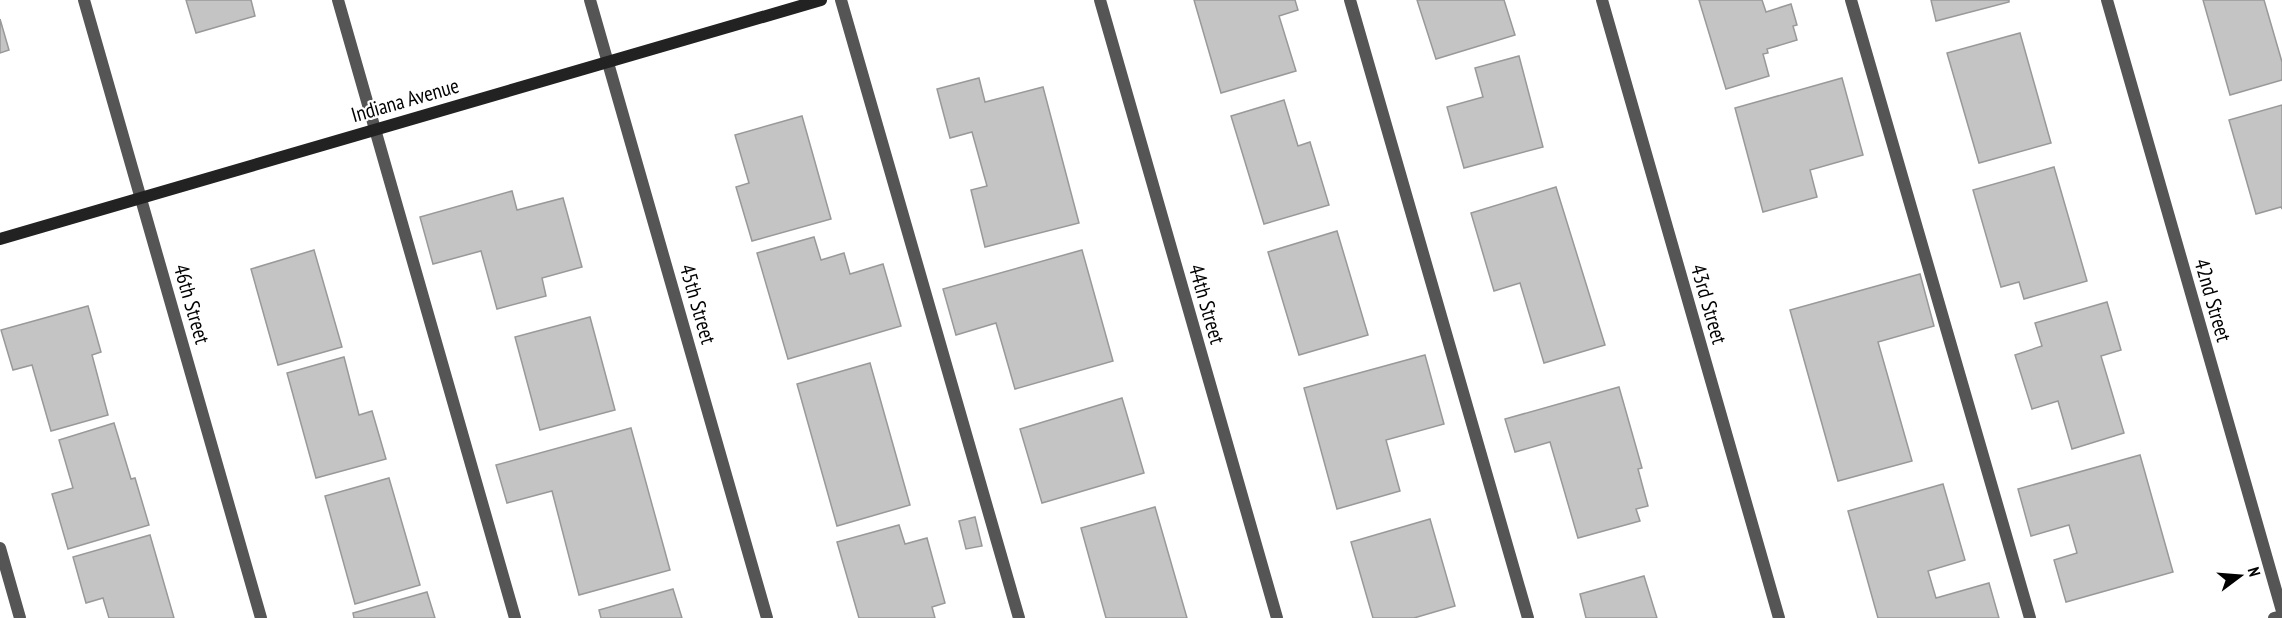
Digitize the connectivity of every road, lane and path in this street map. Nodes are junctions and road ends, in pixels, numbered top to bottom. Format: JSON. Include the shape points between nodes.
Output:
{"nodes":[{"id":1,"x":84,"y":0,"type":"edge"},
{"id":2,"x":338,"y":0,"type":"edge"},
{"id":3,"x":590,"y":0,"type":"edge"},
{"id":4,"x":820,"y":0,"type":"edge"},
{"id":5,"x":841,"y":0,"type":"edge"},
{"id":6,"x":1100,"y":0,"type":"edge"},
{"id":7,"x":1350,"y":0,"type":"edge"},
{"id":8,"x":1602,"y":0,"type":"edge"},
{"id":9,"x":1851,"y":0,"type":"edge"},
{"id":10,"x":2107,"y":0,"type":"edge"},
{"id":11,"x":608,"y":62,"type":"junction"},
{"id":12,"x":375,"y":129,"type":"junction"},
{"id":13,"x":141,"y":197,"type":"junction"},
{"id":14,"x":0,"y":239,"type":"edge"},
{"id":15,"x":0,"y":548,"type":"edge"},
{"id":16,"x":2282,"y":613,"type":"edge"},
{"id":17,"x":20,"y":618,"type":"edge"},
{"id":18,"x":261,"y":618,"type":"edge"},
{"id":19,"x":515,"y":618,"type":"edge"},
{"id":20,"x":767,"y":618,"type":"edge"},
{"id":21,"x":1018,"y":618,"type":"edge"},
{"id":22,"x":1277,"y":618,"type":"edge"},
{"id":23,"x":1528,"y":618,"type":"edge"},
{"id":24,"x":1779,"y":618,"type":"edge"},
{"id":25,"x":2030,"y":618,"type":"edge"},
{"id":26,"x":2274,"y":618,"type":"edge"}],
"edges":[{"from":1,"to":13,"type":"street","name":"46th Street"},
{"from":2,"to":12,"type":"street"},
{"from":3,"to":11,"type":"street","name":"45th Street"},
{"from":4,"to":11,"type":"main road","name":"Indiana Avenue"},
{"from":5,"to":21,"type":"street"},
{"from":6,"to":22,"type":"street","name":"44th Street"},
{"from":7,"to":23,"type":"street"},
{"from":8,"to":24,"type":"street","name":"43rd Street"},
{"from":9,"to":25,"type":"street"},
{"from":10,"to":16,"type":"street","name":"42nd Street"},
{"from":11,"to":12,"type":"main road","name":"Indiana Avenue"},
{"from":11,"to":20,"type":"street","name":"45th Street"},
{"from":12,"to":13,"type":"main road","name":"Indiana Avenue"},
{"from":12,"to":19,"type":"street"},
{"from":13,"to":14,"type":"main road","name":"Indiana Avenue"},
{"from":13,"to":18,"type":"street","name":"46th Street"},
{"from":15,"to":17,"type":"street"},
{"from":16,"to":26,"type":"street"}]}
